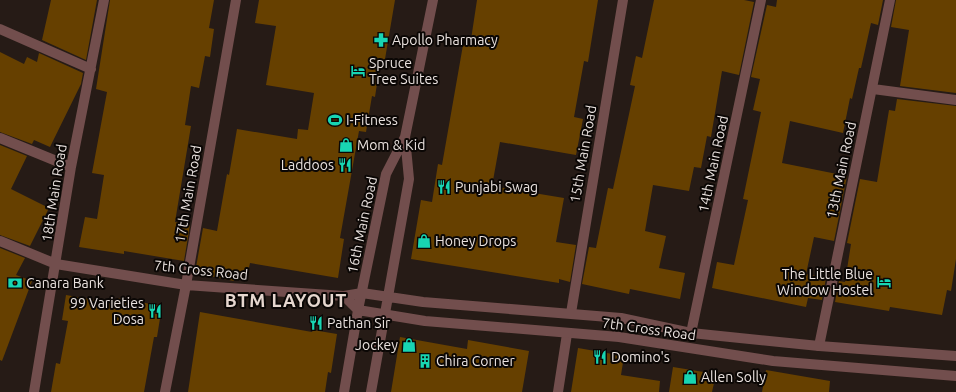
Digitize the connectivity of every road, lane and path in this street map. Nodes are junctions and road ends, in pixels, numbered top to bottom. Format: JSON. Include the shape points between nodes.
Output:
{"nodes":[{"id":1,"x":104,"y":0,"type":"edge"},
{"id":2,"x":236,"y":0,"type":"edge"},
{"id":3,"x":433,"y":0,"type":"edge"},
{"id":4,"x":623,"y":0,"type":"edge"},
{"id":5,"x":761,"y":0,"type":"edge"},
{"id":6,"x":890,"y":0,"type":"edge"},
{"id":7,"x":0,"y":29,"type":"edge"},
{"id":8,"x":91,"y":69,"type":"junction"},
{"id":9,"x":873,"y":88,"type":"junction"},
{"id":10,"x":956,"y":100,"type":"edge"},
{"id":11,"x":404,"y":137,"type":"junction"},
{"id":12,"x":0,"y":138,"type":"edge"},
{"id":13,"x":71,"y":167,"type":"junction"},
{"id":14,"x":0,"y":241,"type":"edge"},
{"id":15,"x":56,"y":264,"type":"junction"},
{"id":16,"x":186,"y":285,"type":"junction"},
{"id":17,"x":362,"y":293,"type":"junction"},
{"id":18,"x":344,"y":296,"type":"junction"},
{"id":19,"x":388,"y":297,"type":"junction"},
{"id":20,"x":358,"y":310,"type":"junction"},
{"id":21,"x":386,"y":314,"type":"junction"},
{"id":22,"x":571,"y":314,"type":"junction"},
{"id":23,"x":691,"y":333,"type":"junction"},
{"id":24,"x":567,"y":334,"type":"junction"},
{"id":25,"x":819,"y":346,"type":"junction"},
{"id":26,"x":956,"y":356,"type":"edge"},
{"id":27,"x":956,"y":376,"type":"edge"},
{"id":28,"x":34,"y":392,"type":"edge"},
{"id":29,"x":165,"y":392,"type":"edge"},
{"id":30,"x":344,"y":392,"type":"edge"},
{"id":31,"x":371,"y":392,"type":"edge"},
{"id":32,"x":558,"y":392,"type":"edge"}],
"edges":[{"from":1,"to":8,"type":"street","name":"18th Main Road"},
{"from":2,"to":16,"type":"street","name":"17th Main Road"},
{"from":3,"to":11,"type":"street","name":"16th Main Road"},
{"from":4,"to":22,"type":"street","name":"15th Main Road"},
{"from":5,"to":23,"type":"street","name":"14th Main Road"},
{"from":6,"to":9,"type":"street","name":"13th Main Road"},
{"from":7,"to":8,"type":"street"},
{"from":8,"to":13,"type":"street","name":"18th Main Road"},
{"from":9,"to":10,"type":"street"},
{"from":9,"to":25,"type":"street","name":"13th Main Road"},
{"from":11,"to":17,"type":"street","name":"16th Main Road","via":[[386,174]]},
{"from":11,"to":19,"type":"street","name":"16th Main Road","via":[[409,179]]},
{"from":12,"to":13,"type":"street"},
{"from":13,"to":15,"type":"street","name":"18th Main Road"},
{"from":14,"to":15,"type":"street","name":"7th Cross Road"},
{"from":15,"to":16,"type":"street","name":"7th Cross Road"},
{"from":15,"to":28,"type":"street","name":"18th Main Road"},
{"from":16,"to":18,"type":"street","name":"7th Cross Road"},
{"from":16,"to":29,"type":"street","name":"17th Main Road"},
{"from":17,"to":18,"type":"street","name":"7th Cross Road"},
{"from":17,"to":19,"type":"street","name":"7th Cross Road"},
{"from":17,"to":20,"type":"street","name":"16th Main Road"},
{"from":18,"to":20,"type":"street"},
{"from":19,"to":21,"type":"street","name":"16th Main Road"},
{"from":19,"to":22,"type":"street","name":"7th Cross Road"},
{"from":20,"to":21,"type":"street","name":"7th Cross Road"},
{"from":20,"to":30,"type":"street","name":"16th Main Road"},
{"from":21,"to":24,"type":"street","name":"7th Cross Road","via":[[425,321]]},
{"from":21,"to":31,"type":"street","name":"16th Main Road"},
{"from":22,"to":23,"type":"street","name":"7th Cross Road","via":[[621,318]]},
{"from":23,"to":25,"type":"street","name":"7th Cross Road"},
{"from":24,"to":27,"type":"street","name":"7th Cross Road","via":[[619,337],[773,361]]},
{"from":24,"to":32,"type":"street"},
{"from":25,"to":26,"type":"street","name":"7th Cross Road"}]}
